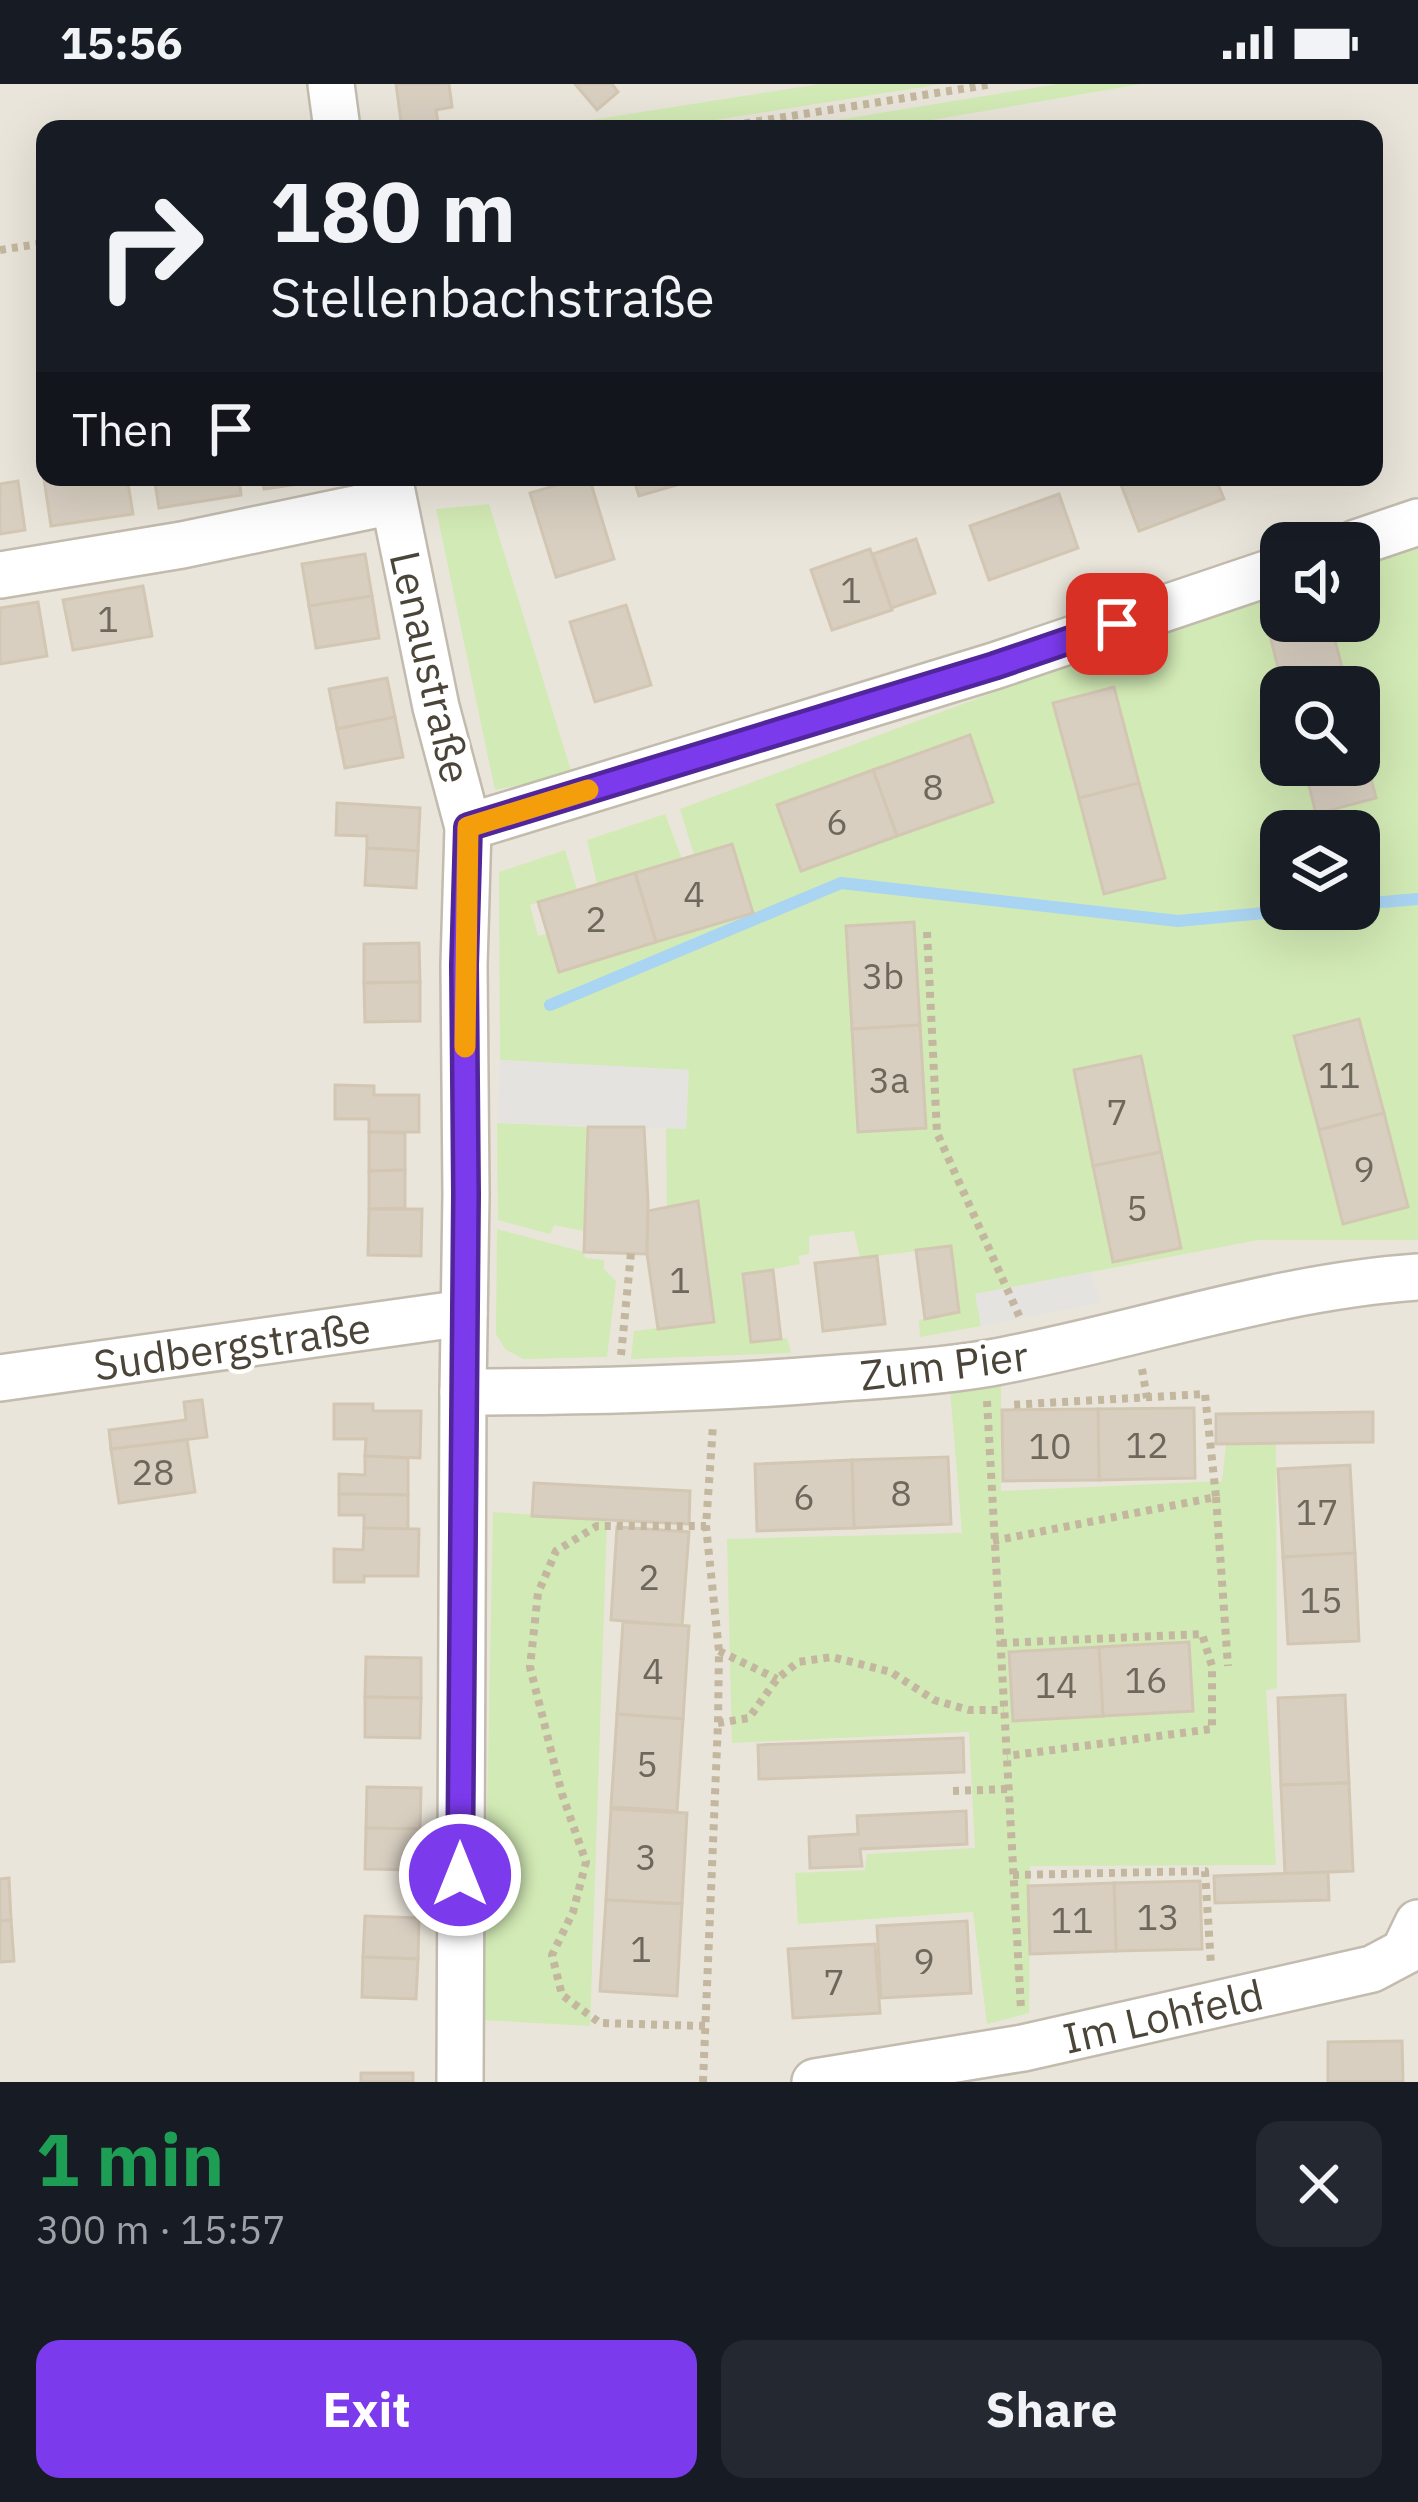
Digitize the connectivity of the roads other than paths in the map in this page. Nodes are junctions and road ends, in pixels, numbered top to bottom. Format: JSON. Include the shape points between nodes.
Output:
{"nodes":[{"id":1,"x":331,"y":84,"type":"edge"},
{"id":2,"x":337,"y":120,"type":"edge"},
{"id":3,"x":391,"y":489,"type":"edge"},
{"id":4,"x":1418,"y":522,"type":"edge"},
{"id":5,"x":1380,"y":535,"type":"edge"},
{"id":6,"x":0,"y":575,"type":"edge"},
{"id":7,"x":1260,"y":575,"type":"edge"},
{"id":8,"x":468,"y":827,"type":"junction"},
{"id":9,"x":1418,"y":1277,"type":"edge"},
{"id":10,"x":464,"y":1313,"type":"junction"},
{"id":11,"x":0,"y":1378,"type":"edge"},
{"id":12,"x":463,"y":1392,"type":"junction"},
{"id":13,"x":1418,"y":1923,"type":"edge"},
{"id":14,"x":460,"y":2082,"type":"edge"},
{"id":15,"x":815,"y":2082,"type":"edge"}],
"edges":[{"from":1,"to":2,"type":"street"},
{"from":3,"to":6,"type":"street","via":[[182,544]]},
{"from":3,"to":8,"type":"street","name":"Lenaustraße"},
{"from":4,"to":5,"type":"street"},
{"from":7,"to":8,"type":"street"},
{"from":8,"to":10,"type":"street","name":"Lenaustraße"},
{"from":9,"to":12,"type":"street","name":"Zum Pier","via":[[1245,1304],[1036,1354],[986,1385],[910,1372],[716,1388]]},
{"from":10,"to":11,"type":"street","name":"Sudbergstraße"},
{"from":10,"to":12,"type":"street","name":"Lenaustraße"},
{"from":12,"to":14,"type":"street","name":"Lenaustraße"},
{"from":13,"to":15,"type":"street","name":"Im Lohfeld","via":[[1404,1952],[1372,1969],[1023,2048]]}]}
